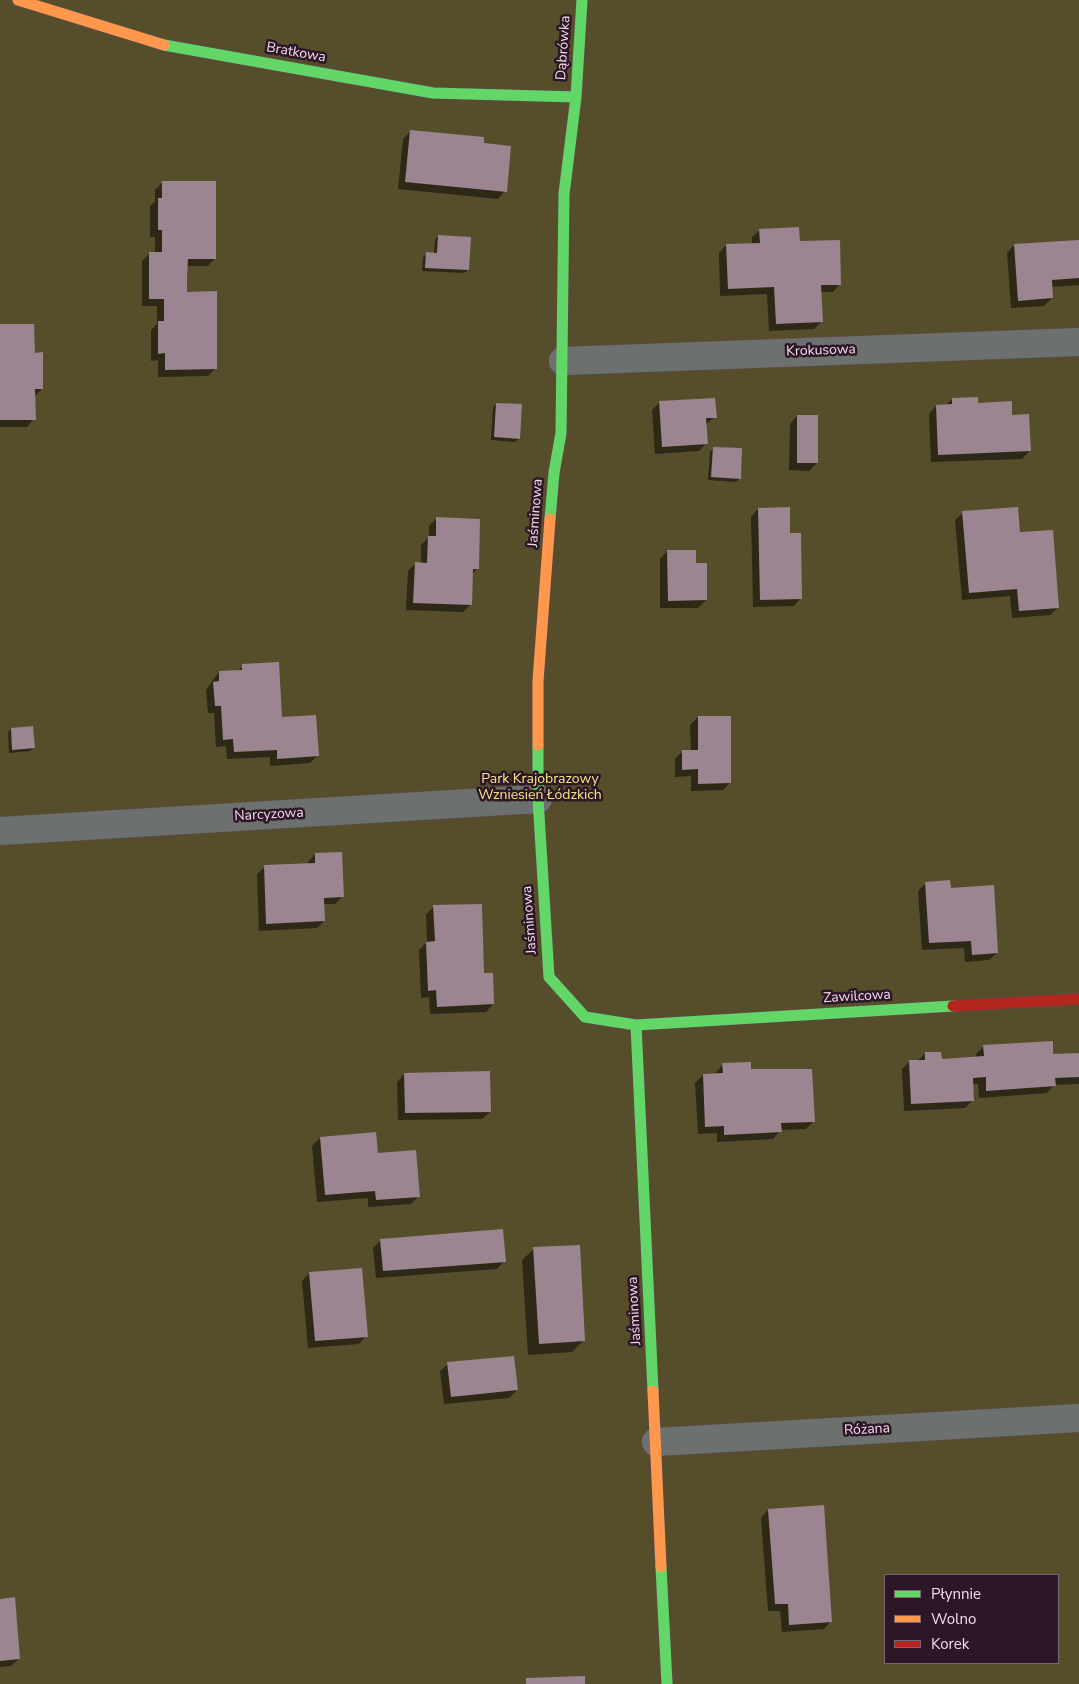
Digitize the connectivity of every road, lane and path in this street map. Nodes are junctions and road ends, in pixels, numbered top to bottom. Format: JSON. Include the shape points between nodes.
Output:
{"nodes":[{"id":1,"x":18,"y":0,"type":"edge"},
{"id":2,"x":582,"y":0,"type":"edge"},
{"id":3,"x":576,"y":97,"type":"junction"},
{"id":4,"x":1079,"y":342,"type":"edge"},
{"id":5,"x":563,"y":361,"type":"junction"},
{"id":6,"x":538,"y":799,"type":"junction"},
{"id":7,"x":0,"y":831,"type":"edge"},
{"id":8,"x":1079,"y":999,"type":"edge"},
{"id":9,"x":636,"y":1024,"type":"junction"},
{"id":10,"x":1079,"y":1418,"type":"edge"},
{"id":11,"x":656,"y":1442,"type":"junction"},
{"id":12,"x":667,"y":1684,"type":"edge"}],
"edges":[{"from":1,"to":3,"type":"street","name":"Bratkowa","via":[[167,46],[433,93]]},
{"from":2,"to":3,"type":"street","name":"Dąbrówka"},
{"from":3,"to":5,"type":"street","name":"Jaśminowa","via":[[564,194]]},
{"from":4,"to":5,"type":"street","name":"Krokusowa"},
{"from":5,"to":6,"type":"street","name":"Jaśminowa","via":[[561,433],[554,473],[538,681]]},
{"from":6,"to":7,"type":"street","name":"Narcyzowa"},
{"from":6,"to":9,"type":"street","name":"Jaśminowa","via":[[549,977],[585,1017]]},
{"from":8,"to":9,"type":"street","name":"Zawilcowa"},
{"from":9,"to":11,"type":"street","name":"Jaśminowa"},
{"from":10,"to":11,"type":"street","name":"Różana"},
{"from":11,"to":12,"type":"street","name":"Jaśminowa"}]}
